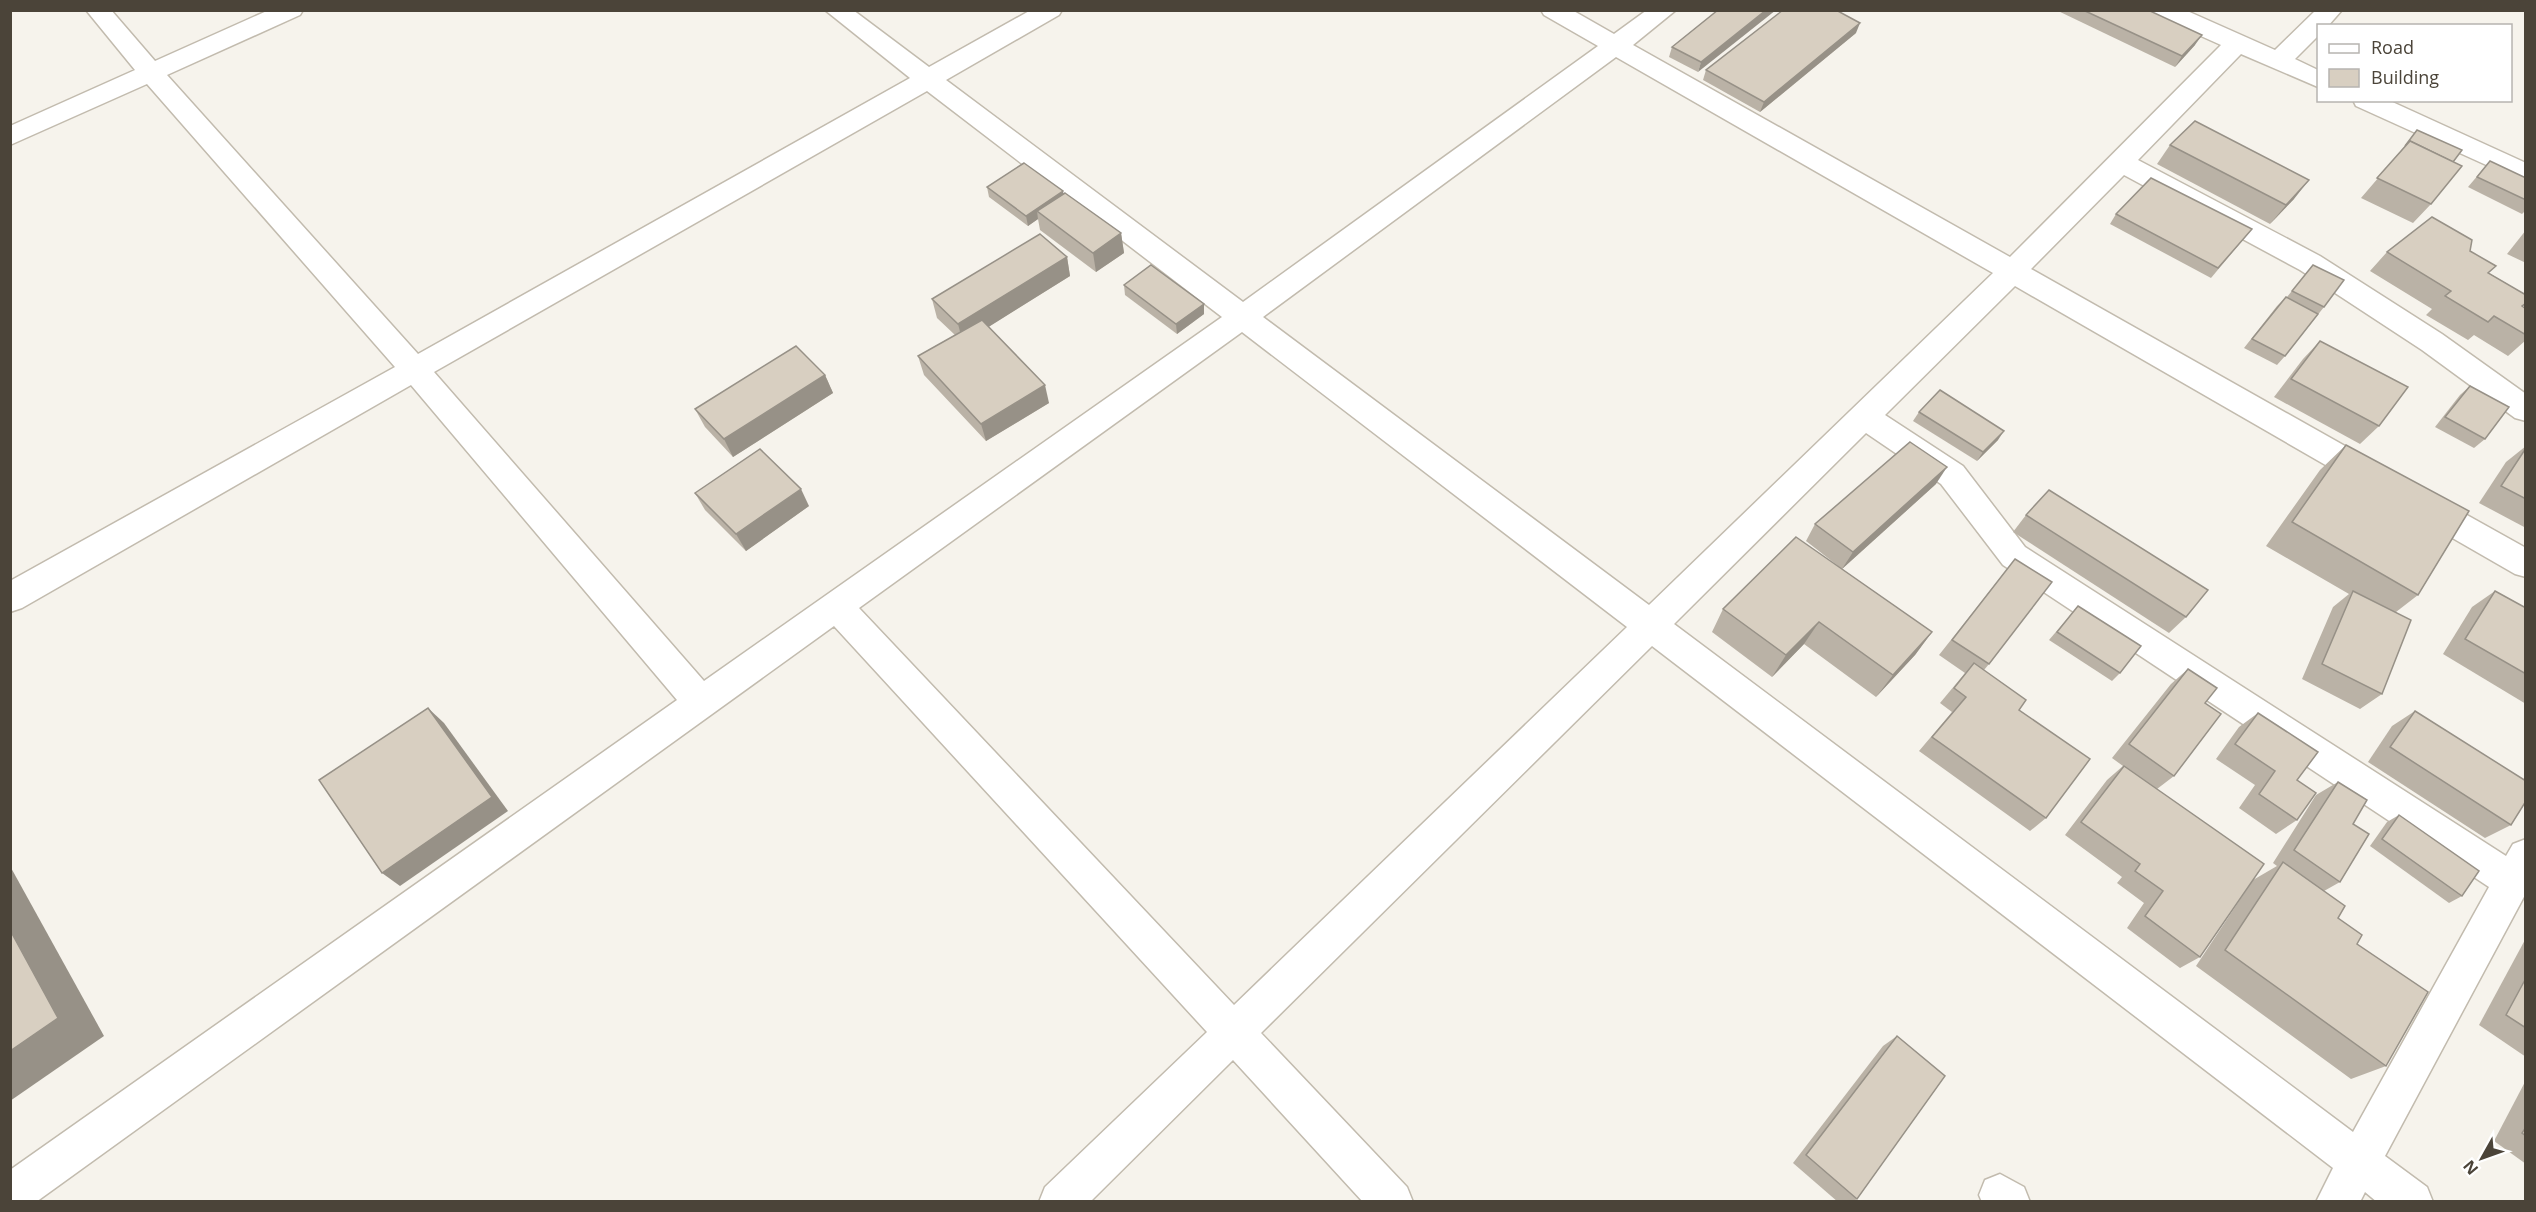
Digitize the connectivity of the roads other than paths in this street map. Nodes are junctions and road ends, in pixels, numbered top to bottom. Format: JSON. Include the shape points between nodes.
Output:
{"nodes":[{"id":1,"x":98,"y":10,"type":"edge"},
{"id":2,"x":291,"y":10,"type":"edge"},
{"id":3,"x":837,"y":10,"type":"edge"},
{"id":4,"x":1050,"y":10,"type":"edge"},
{"id":5,"x":1553,"y":10,"type":"edge"},
{"id":6,"x":1664,"y":10,"type":"edge"},
{"id":7,"x":2163,"y":10,"type":"edge"},
{"id":8,"x":2330,"y":10,"type":"edge"},
{"id":9,"x":2238,"y":43,"type":"junction"},
{"id":10,"x":1615,"y":46,"type":"junction"},
{"id":11,"x":2279,"y":61,"type":"junction"},
{"id":12,"x":151,"y":73,"type":"junction"},
{"id":13,"x":2317,"y":78,"type":"edge"},
{"id":14,"x":928,"y":79,"type":"junction"},
{"id":15,"x":2369,"y":102,"type":"edge"},
{"id":16,"x":10,"y":136,"type":"edge"},
{"id":17,"x":2121,"y":162,"type":"junction"},
{"id":18,"x":2526,"y":174,"type":"edge"},
{"id":19,"x":2012,"y":272,"type":"junction"},
{"id":20,"x":1242,"y":317,"type":"junction"},
{"id":21,"x":415,"y":370,"type":"junction"},
{"id":22,"x":2526,"y":410,"type":"edge"},
{"id":23,"x":1863,"y":416,"type":"junction"},
{"id":24,"x":2526,"y":564,"type":"edge"},
{"id":25,"x":10,"y":598,"type":"edge"},
{"id":26,"x":836,"y":606,"type":"junction"},
{"id":27,"x":1648,"y":625,"type":"junction"},
{"id":28,"x":700,"y":702,"type":"junction"},
{"id":29,"x":2519,"y":869,"type":"edge"},
{"id":30,"x":1233,"y":1032,"type":"junction"},
{"id":31,"x":2359,"y":1161,"type":"junction"},
{"id":32,"x":10,"y":1195,"type":"edge"},
{"id":33,"x":1060,"y":1202,"type":"edge"},
{"id":34,"x":1392,"y":1202,"type":"edge"},
{"id":35,"x":2337,"y":1202,"type":"edge"},
{"id":36,"x":2412,"y":1202,"type":"edge"}],
"edges":[{"from":1,"to":12,"type":"street"},
{"from":2,"to":12,"type":"street"},
{"from":3,"to":14,"type":"street"},
{"from":4,"to":14,"type":"street"},
{"from":5,"to":10,"type":"street"},
{"from":6,"to":10,"type":"street"},
{"from":7,"to":9,"type":"street"},
{"from":8,"to":11,"type":"street"},
{"from":9,"to":11,"type":"street"},
{"from":9,"to":17,"type":"street"},
{"from":10,"to":19,"type":"street"},
{"from":10,"to":20,"type":"street"},
{"from":11,"to":13,"type":"street"},
{"from":12,"to":16,"type":"street"},
{"from":12,"to":21,"type":"street"},
{"from":14,"to":20,"type":"street"},
{"from":14,"to":21,"type":"street"},
{"from":15,"to":18,"type":"street"},
{"from":17,"to":19,"type":"street"},
{"from":17,"to":22,"type":"street","via":[[2310,263],[2432,342]]},
{"from":19,"to":23,"type":"street"},
{"from":19,"to":24,"type":"street"},
{"from":20,"to":26,"type":"street"},
{"from":20,"to":27,"type":"street"},
{"from":21,"to":25,"type":"street"},
{"from":21,"to":28,"type":"street"},
{"from":23,"to":27,"type":"street"},
{"from":23,"to":29,"type":"street","via":[[1952,475],[2014,556]]},
{"from":26,"to":28,"type":"street"},
{"from":26,"to":30,"type":"street"},
{"from":27,"to":30,"type":"street"},
{"from":27,"to":31,"type":"street"},
{"from":28,"to":32,"type":"street"},
{"from":29,"to":31,"type":"street"},
{"from":30,"to":33,"type":"street"},
{"from":30,"to":34,"type":"street"},
{"from":31,"to":35,"type":"street"},
{"from":31,"to":36,"type":"street"}]}
